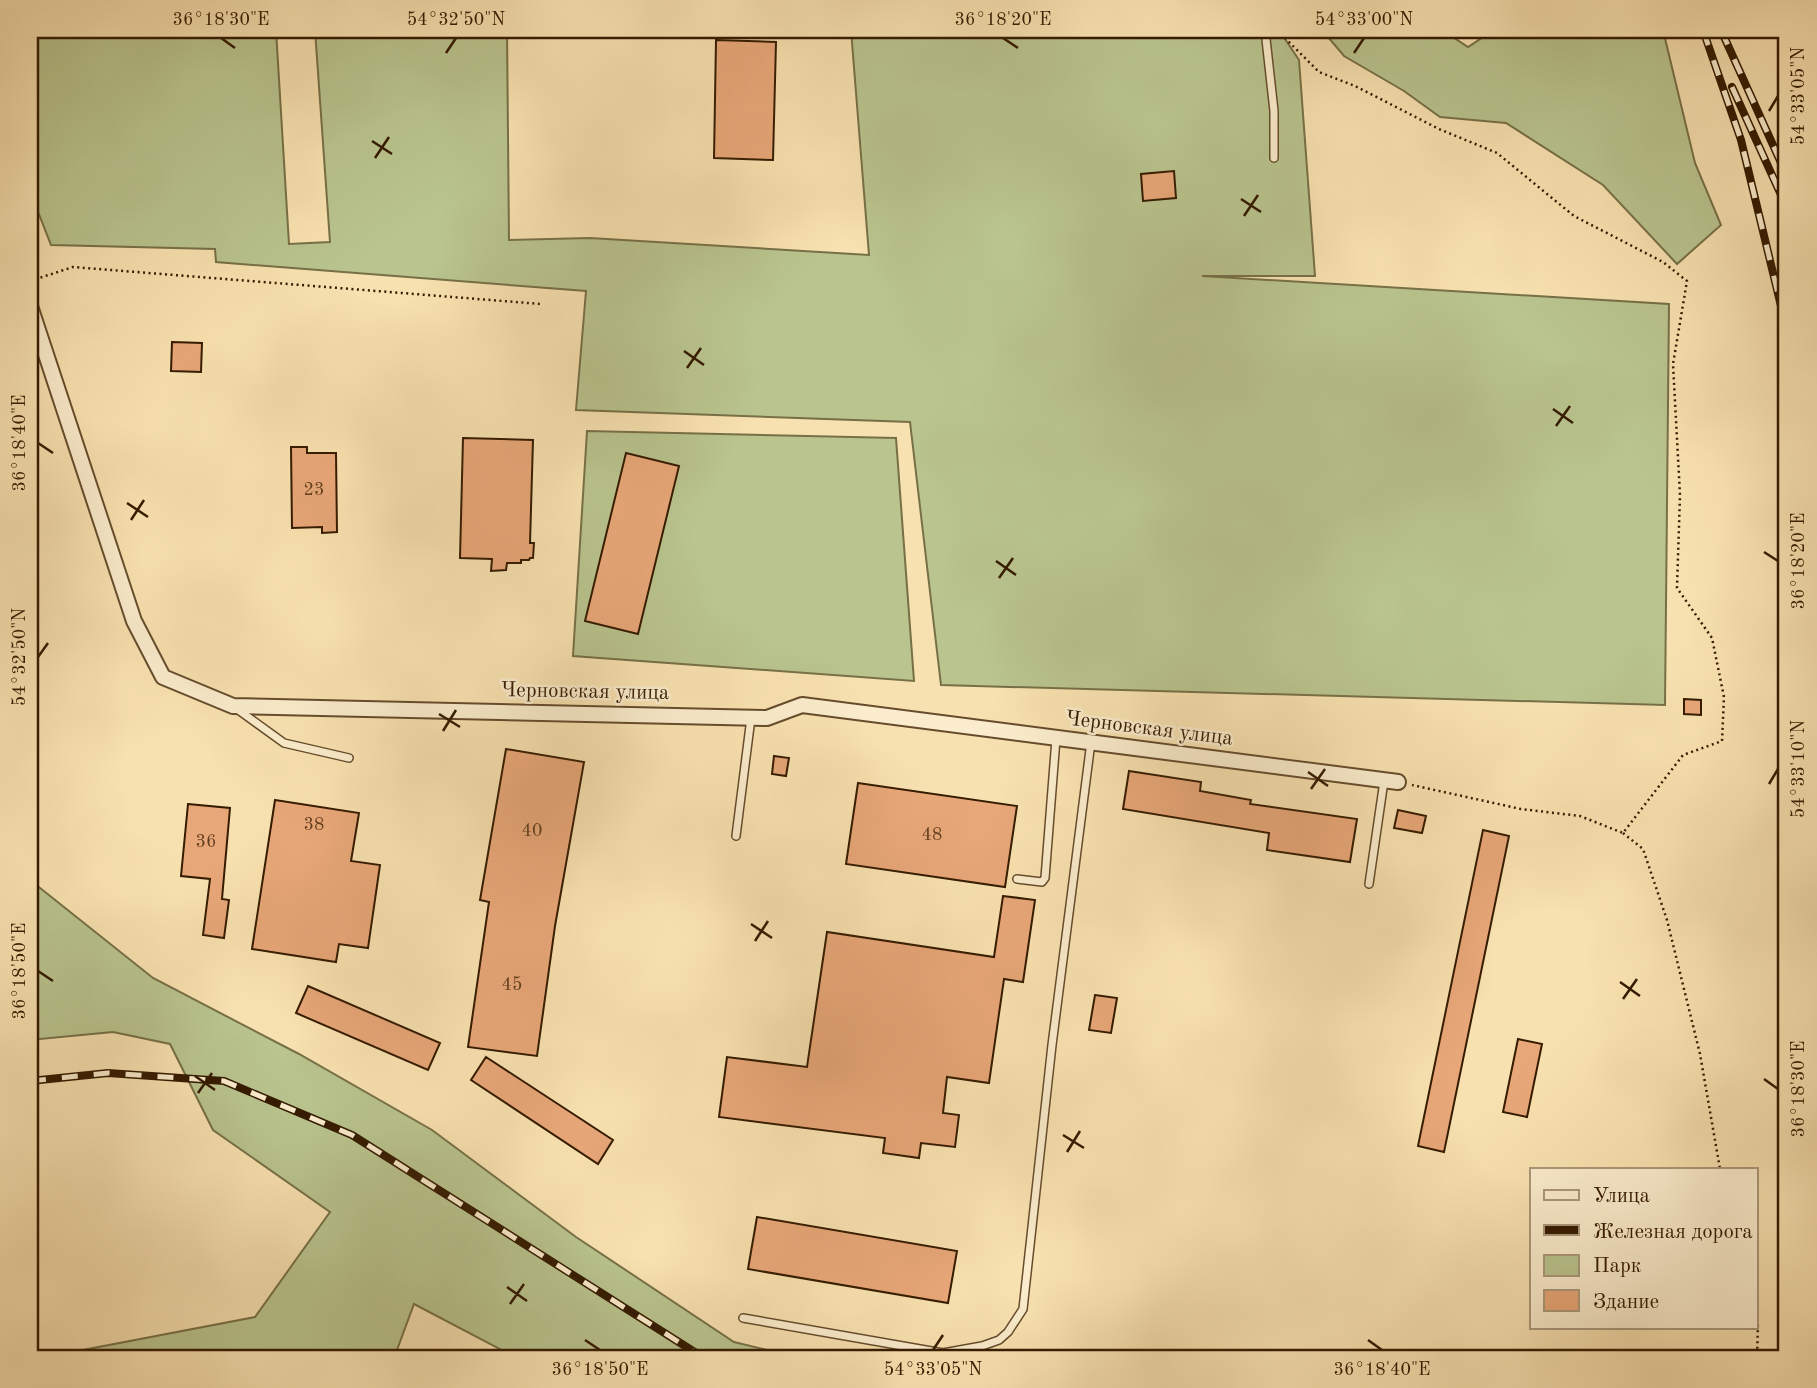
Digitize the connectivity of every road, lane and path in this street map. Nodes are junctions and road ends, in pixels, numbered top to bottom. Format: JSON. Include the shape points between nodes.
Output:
{"nodes":[{"id":1,"x":1265,"y":30,"type":"edge"},
{"id":2,"x":1277,"y":30,"type":"edge"},
{"id":3,"x":1274,"y":158,"type":"dead end"},
{"id":4,"x":30,"y":281,"type":"edge"},
{"id":5,"x":541,"y":304,"type":"dead end"},
{"id":6,"x":30,"y":306,"type":"edge"},
{"id":7,"x":233,"y":706,"type":"junction"},
{"id":8,"x":751,"y":718,"type":"junction"},
{"id":9,"x":1056,"y":738,"type":"junction"},
{"id":10,"x":1091,"y":743,"type":"junction"},
{"id":11,"x":349,"y":758,"type":"dead end"},
{"id":12,"x":1391,"y":781,"type":"junction"},
{"id":13,"x":1623,"y":833,"type":"junction"},
{"id":14,"x":736,"y":836,"type":"dead end"},
{"id":15,"x":1017,"y":879,"type":"dead end"},
{"id":16,"x":1369,"y":884,"type":"dead end"},
{"id":17,"x":1720,"y":1168,"type":"edge"},
{"id":18,"x":743,"y":1318,"type":"dead end"},
{"id":19,"x":1758,"y":1328,"type":"edge"},
{"id":20,"x":1757,"y":1358,"type":"edge"}],
"edges":[{"from":1,"to":3,"type":"lane"},
{"from":2,"to":13,"type":"path","via":[[1319,72],[1497,153],[1574,216],[1663,262],[1687,281],[1673,364],[1680,495],[1677,588],[1712,638],[1724,697],[1722,741],[1683,755]]},
{"from":4,"to":5,"type":"path","via":[[73,267]]},
{"from":6,"to":7,"type":"street","name":"Черновская улица","via":[[134,621],[163,677]]},
{"from":7,"to":8,"type":"street","name":"Черновская улица"},
{"from":7,"to":11,"type":"lane","via":[[284,743]]},
{"from":8,"to":9,"type":"street","name":"Черновская улица","via":[[767,718],[802,705]]},
{"from":8,"to":14,"type":"lane"},
{"from":9,"to":10,"type":"street","name":"Черновская улица"},
{"from":9,"to":15,"type":"lane","via":[[1045,878],[1042,883]]},
{"from":10,"to":12,"type":"street","name":"Черновская улица"},
{"from":10,"to":18,"type":"lane","via":[[1023,1309],[999,1340],[943,1353]]},
{"from":12,"to":13,"type":"path","via":[[1521,809],[1580,816]]},
{"from":12,"to":16,"type":"lane"},
{"from":13,"to":17,"type":"path","via":[[1643,849],[1667,920],[1700,1054]]},
{"from":19,"to":20,"type":"path"}]}
